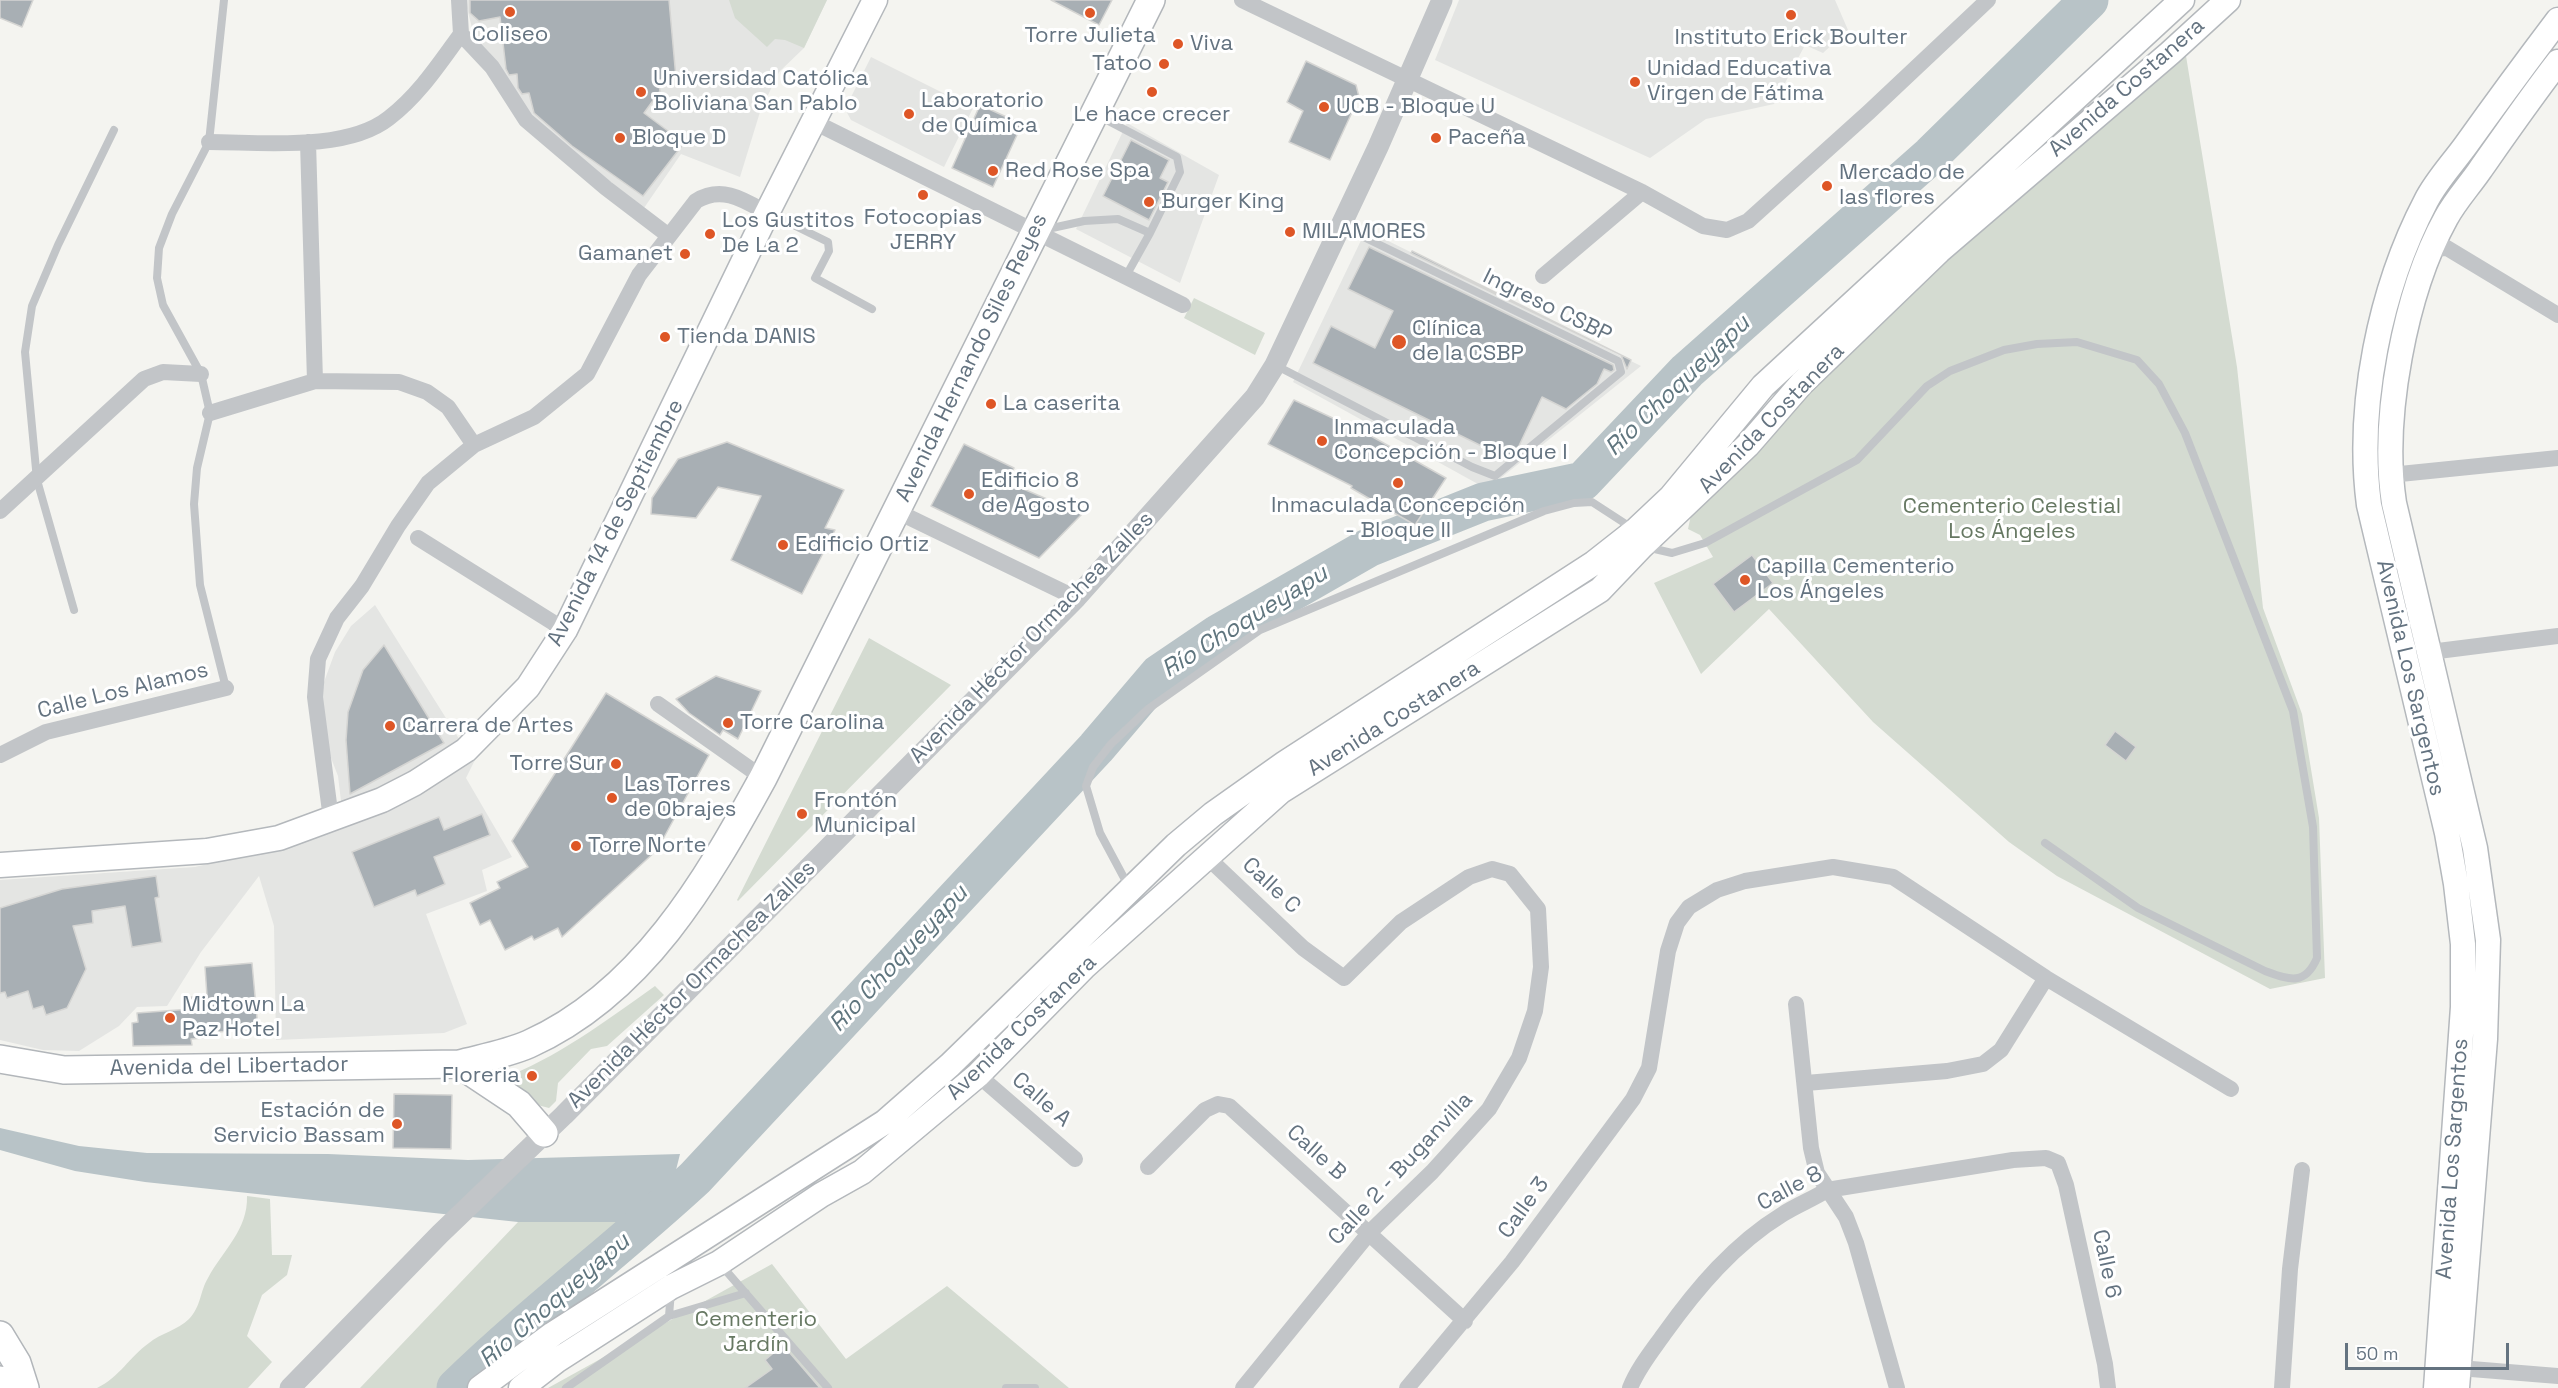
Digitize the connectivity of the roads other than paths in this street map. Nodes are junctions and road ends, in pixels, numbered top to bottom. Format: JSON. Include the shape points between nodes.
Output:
{"nodes":[{"id":1,"x":224,"y":0,"type":"edge"},
{"id":2,"x":459,"y":0,"type":"edge"},
{"id":3,"x":875,"y":0,"type":"edge"},
{"id":4,"x":1150,"y":0,"type":"edge"},
{"id":5,"x":1242,"y":0,"type":"edge"},
{"id":6,"x":1442,"y":0,"type":"edge"},
{"id":7,"x":1988,"y":0,"type":"edge"},
{"id":8,"x":2181,"y":0,"type":"edge"},
{"id":9,"x":2228,"y":0,"type":"edge"},
{"id":10,"x":2558,"y":20,"type":"edge"},
{"id":11,"x":461,"y":34,"type":"junction"},
{"id":12,"x":2558,"y":62,"type":"edge"},
{"id":13,"x":1406,"y":80,"type":"junction"},
{"id":14,"x":1094,"y":113,"type":"junction"},
{"id":15,"x":814,"y":122,"type":"junction"},
{"id":16,"x":114,"y":130,"type":"dead end"},
{"id":17,"x":209,"y":142,"type":"junction"},
{"id":18,"x":308,"y":142,"type":"junction"},
{"id":19,"x":1642,"y":192,"type":"junction"},
{"id":20,"x":767,"y":213,"type":"junction"},
{"id":21,"x":1341,"y":226,"type":"junction"},
{"id":22,"x":1034,"y":232,"type":"junction"},
{"id":23,"x":1149,"y":233,"type":"junction"},
{"id":24,"x":669,"y":236,"type":"junction"},
{"id":25,"x":2419,"y":244,"type":"junction"},
{"id":26,"x":1126,"y":276,"type":"junction"},
{"id":27,"x":1543,"y":276,"type":"dead end"},
{"id":28,"x":1183,"y":305,"type":"dead end"},
{"id":29,"x":872,"y":309,"type":"dead end"},
{"id":30,"x":2558,"y":315,"type":"edge"},
{"id":31,"x":1275,"y":364,"type":"junction"},
{"id":32,"x":201,"y":374,"type":"junction"},
{"id":33,"x":315,"y":381,"type":"junction"},
{"id":34,"x":210,"y":413,"type":"junction"},
{"id":35,"x":474,"y":445,"type":"junction"},
{"id":36,"x":2558,"y":458,"type":"edge"},
{"id":37,"x":2390,"y":475,"type":"junction"},
{"id":38,"x":2365,"y":477,"type":"junction"},
{"id":39,"x":37,"y":480,"type":"junction"},
{"id":40,"x":0,"y":511,"type":"edge"},
{"id":41,"x":896,"y":511,"type":"junction"},
{"id":42,"x":418,"y":538,"type":"dead end"},
{"id":43,"x":1639,"y":538,"type":"junction"},
{"id":44,"x":1076,"y":598,"type":"junction"},
{"id":45,"x":74,"y":609,"type":"dead end"},
{"id":46,"x":566,"y":630,"type":"junction"},
{"id":47,"x":2558,"y":636,"type":"edge"},
{"id":48,"x":2430,"y":652,"type":"junction"},
{"id":49,"x":2405,"y":657,"type":"junction"},
{"id":50,"x":226,"y":688,"type":"joint"},
{"id":51,"x":658,"y":704,"type":"dead end"},
{"id":52,"x":0,"y":755,"type":"edge"},
{"id":53,"x":763,"y":778,"type":"junction"},
{"id":54,"x":334,"y":818,"type":"junction"},
{"id":55,"x":2046,"y":843,"type":"dead end"},
{"id":56,"x":1207,"y":857,"type":"junction"},
{"id":57,"x":0,"y":865,"type":"edge"},
{"id":58,"x":1522,"y":888,"type":"joint"},
{"id":59,"x":1130,"y":889,"type":"junction"},
{"id":60,"x":2046,"y":978,"type":"junction"},
{"id":61,"x":1796,"y":1004,"type":"dead end"},
{"id":62,"x":0,"y":1059,"type":"edge"},
{"id":63,"x":459,"y":1064,"type":"junction"},
{"id":64,"x":978,"y":1075,"type":"junction"},
{"id":65,"x":1806,"y":1083,"type":"junction"},
{"id":66,"x":2231,"y":1089,"type":"dead end"},
{"id":67,"x":544,"y":1133,"type":"junction"},
{"id":68,"x":2046,"y":1158,"type":"joint"},
{"id":69,"x":1075,"y":1159,"type":"dead end"},
{"id":70,"x":1148,"y":1167,"type":"dead end"},
{"id":71,"x":2302,"y":1170,"type":"dead end"},
{"id":72,"x":1827,"y":1190,"type":"junction"},
{"id":73,"x":1370,"y":1232,"type":"junction"},
{"id":74,"x":719,"y":1263,"type":"junction"},
{"id":75,"x":671,"y":1287,"type":"junction"},
{"id":76,"x":746,"y":1293,"type":"junction"},
{"id":77,"x":669,"y":1316,"type":"junction"},
{"id":78,"x":1465,"y":1321,"type":"junction"},
{"id":79,"x":0,"y":1335,"type":"edge"},
{"id":80,"x":2558,"y":1376,"type":"edge"},
{"id":81,"x":2447,"y":1378,"type":"edge"},
{"id":82,"x":0,"y":1380,"type":"edge"},
{"id":83,"x":2,"y":1388,"type":"edge"},
{"id":84,"x":25,"y":1388,"type":"edge"},
{"id":85,"x":290,"y":1388,"type":"edge"},
{"id":86,"x":480,"y":1388,"type":"edge"},
{"id":87,"x":521,"y":1388,"type":"edge"},
{"id":88,"x":566,"y":1388,"type":"edge"},
{"id":89,"x":828,"y":1388,"type":"edge"},
{"id":90,"x":1006,"y":1388,"type":"edge"},
{"id":91,"x":1035,"y":1388,"type":"edge"},
{"id":92,"x":1243,"y":1388,"type":"edge"},
{"id":93,"x":1407,"y":1388,"type":"edge"},
{"id":94,"x":1630,"y":1388,"type":"edge"},
{"id":95,"x":1896,"y":1388,"type":"edge"},
{"id":96,"x":2108,"y":1388,"type":"edge"},
{"id":97,"x":2282,"y":1388,"type":"edge"}],
"edges":[{"from":1,"to":17,"type":"lane"},
{"from":2,"to":11,"type":"street"},
{"from":3,"to":15,"type":"main road","name":"Avenida 14 de Septiembre"},
{"from":4,"to":14,"type":"main road","name":"Avenida Hernando Siles Reyes"},
{"from":5,"to":13,"type":"street"},
{"from":6,"to":13,"type":"street","name":"Avenida Héctor Ormachea Zalles"},
{"from":7,"to":19,"type":"street","via":[[1748,221],[1727,230],[1702,226]]},
{"from":8,"to":43,"type":"main road","name":"Avenida Costanera","via":[[1763,386]]},
{"from":9,"to":43,"type":"main road","name":"Avenida Costanera","via":[[1939,251],[1802,384],[1697,496]]},
{"from":10,"to":25,"type":"main road","name":"Avenida Los Sargentos","via":[[2427,198]]},
{"from":11,"to":18,"type":"street","via":[[419,91],[388,120],[357,134]]},
{"from":11,"to":24,"type":"street","via":[[492,67],[526,120]]},
{"from":12,"to":25,"type":"main road","name":"Avenida Los Sargentos","via":[[2447,216]]},
{"from":13,"to":19,"type":"street"},
{"from":13,"to":21,"type":"street","name":"Avenida Héctor Ormachea Zalles"},
{"from":14,"to":22,"type":"main road","name":"Avenida Hernando Siles Reyes"},
{"from":14,"to":23,"type":"lane","via":[[1177,157],[1180,172]]},
{"from":15,"to":20,"type":"main road","name":"Avenida 14 de Septiembre"},
{"from":15,"to":22,"type":"street"},
{"from":16,"to":39,"type":"lane","via":[[32,306],[25,352]]},
{"from":17,"to":18,"type":"street"},
{"from":17,"to":32,"type":"lane","via":[[159,248],[157,278],[163,305]]},
{"from":18,"to":33,"type":"street"},
{"from":19,"to":27,"type":"street"},
{"from":20,"to":24,"type":"street","via":[[731,195],[706,195],[696,201]]},
{"from":20,"to":29,"type":"lane","via":[[828,242],[829,251],[815,278]]},
{"from":20,"to":46,"type":"main road","name":"Avenida 14 de Septiembre"},
{"from":21,"to":31,"type":"street","name":"Avenida Héctor Ormachea Zalles"},
{"from":21,"to":31,"type":"lane","name":"Ingreso CSBP","via":[[1618,361],[1621,372],[1495,476]]},
{"from":22,"to":23,"type":"lane","via":[[1084,221],[1118,219]]},
{"from":22,"to":26,"type":"street"},
{"from":22,"to":41,"type":"main road","name":"Avenida Hernando Siles Reyes"},
{"from":23,"to":26,"type":"lane"},
{"from":24,"to":35,"type":"street","via":[[639,275],[587,374],[534,417]]},
{"from":25,"to":30,"type":"street","via":[[2447,248]]},
{"from":25,"to":37,"type":"main road","name":"Avenida Los Sargentos","via":[[2389,431]]},
{"from":25,"to":38,"type":"main road","name":"Avenida Los Sargentos","via":[[2384,315],[2364,422]]},
{"from":26,"to":28,"type":"street"},
{"from":31,"to":44,"type":"street","name":"Avenida Héctor Ormachea Zalles","via":[[1255,397]]},
{"from":32,"to":34,"type":"lane"},
{"from":32,"to":39,"type":"street","via":[[163,372],[144,379]]},
{"from":33,"to":34,"type":"street"},
{"from":33,"to":35,"type":"street","via":[[399,382],[427,392],[448,407]]},
{"from":34,"to":50,"type":"lane","via":[[197,468],[194,504],[200,585]]},
{"from":35,"to":54,"type":"street","via":[[428,483],[337,618],[318,659],[315,697]]},
{"from":36,"to":37,"type":"street"},
{"from":37,"to":38,"type":"main road"},
{"from":37,"to":48,"type":"main road","name":"Avenida Los Sargentos"},
{"from":38,"to":49,"type":"main road","name":"Avenida Los Sargentos","via":[[2368,505]]},
{"from":39,"to":40,"type":"street"},
{"from":39,"to":45,"type":"lane"},
{"from":41,"to":44,"type":"street"},
{"from":41,"to":53,"type":"main road","name":"Avenida Hernando Siles Reyes"},
{"from":42,"to":46,"type":"street"},
{"from":43,"to":55,"type":"lane","via":[[1672,553],[1705,543],[1857,460],[1927,386],[1950,371],[2004,350],[2077,342],[2137,360],[2159,384],[2185,433],[2293,711],[2313,827],[2317,958],[2302,978],[2265,971],[2138,908]]},
{"from":43,"to":56,"type":"main road","name":"Avenida Costanera","via":[[1600,590],[1281,790]]},
{"from":43,"to":59,"type":"main road","name":"Avenida Costanera","via":[[1285,763],[1213,814]]},
{"from":43,"to":59,"type":"lane","via":[[1592,502],[1574,503],[1544,511],[1260,630],[1157,703],[1111,744],[1093,767],[1086,786],[1100,833]]},
{"from":44,"to":67,"type":"street","name":"Avenida Héctor Ormachea Zalles"},
{"from":46,"to":54,"type":"main road","name":"Avenida 14 de Septiembre","via":[[528,687],[466,750],[399,792]]},
{"from":47,"to":48,"type":"street"},
{"from":48,"to":49,"type":"main road"},
{"from":48,"to":81,"type":"main road","name":"Avenida Los Sargentos","via":[[2475,848],[2488,940],[2485,1039]]},
{"from":49,"to":81,"type":"main road","name":"Avenida Los Sargentos","via":[[2447,833],[2463,944]]},
{"from":50,"to":52,"type":"street","name":"Calle Los Alamos","via":[[46,732]]},
{"from":51,"to":53,"type":"street"},
{"from":53,"to":63,"type":"main road","name":"Avenida Hernando Siles Reyes","via":[[720,856],[639,966],[556,1030],[502,1054]]},
{"from":54,"to":57,"type":"main road","name":"Avenida 14 de Septiembre","via":[[279,838],[207,851]]},
{"from":56,"to":58,"type":"street","name":"Calle C","via":[[1304,948],[1344,978],[1401,921],[1469,877],[1492,870],[1510,874]]},
{"from":56,"to":64,"type":"main road","name":"Avenida Costanera","via":[[1084,967]]},
{"from":58,"to":73,"type":"street","name":"Calle 2 - Buganvilla","via":[[1538,909],[1541,967],[1535,1011],[1519,1058],[1489,1109]]},
{"from":59,"to":86,"type":"main road","name":"Avenida Costanera","via":[[950,1065],[885,1122],[553,1334]]},
{"from":60,"to":65,"type":"street","via":[[2001,1050],[1983,1064],[1947,1071]]},
{"from":60,"to":66,"type":"street","name":"Calle 3"},
{"from":60,"to":78,"type":"street","name":"Calle 3","via":[[1893,877],[1833,867],[1717,890],[1689,907],[1677,924],[1668,951],[1649,1068],[1633,1099]]},
{"from":61,"to":65,"type":"street"},
{"from":62,"to":63,"type":"main road","name":"Avenida del Libertador","via":[[64,1070]]},
{"from":63,"to":67,"type":"main road","via":[[519,1104]]},
{"from":64,"to":69,"type":"street","name":"Calle A"},
{"from":64,"to":74,"type":"main road","name":"Avenida Costanera","via":[[862,1172]]},
{"from":65,"to":72,"type":"street","via":[[1811,1148]]},
{"from":67,"to":85,"type":"street","name":"Avenida Héctor Ormachea Zalles"},
{"from":68,"to":72,"type":"street","name":"Calle 8","via":[[1981,1164]]},
{"from":68,"to":96,"type":"street","name":"Calle 6","via":[[2058,1163],[2066,1185]]},
{"from":70,"to":73,"type":"street","name":"Calle B","via":[[1211,1106],[1224,1105],[1234,1109]]},
{"from":71,"to":97,"type":"street"},
{"from":72,"to":94,"type":"street","name":"Calle 8","via":[[1784,1213],[1722,1262],[1691,1297]]},
{"from":72,"to":95,"type":"street","via":[[1846,1217],[1856,1243]]},
{"from":73,"to":78,"type":"street","name":"Calle B"},
{"from":73,"to":92,"type":"street","name":"Calle 2 - Buganvilla"},
{"from":74,"to":75,"type":"main road","name":"Avenida Costanera"},
{"from":74,"to":76,"type":"lane"},
{"from":75,"to":77,"type":"lane"},
{"from":75,"to":87,"type":"main road","name":"Avenida Costanera"},
{"from":76,"to":77,"type":"lane"},
{"from":76,"to":89,"type":"lane"},
{"from":77,"to":88,"type":"lane"},
{"from":78,"to":93,"type":"street","name":"Calle 3"},
{"from":79,"to":84,"type":"main road","via":[[17,1363]]},
{"from":80,"to":81,"type":"street"},
{"from":82,"to":83,"type":"main road"},
{"from":90,"to":91,"type":"lane"}]}
